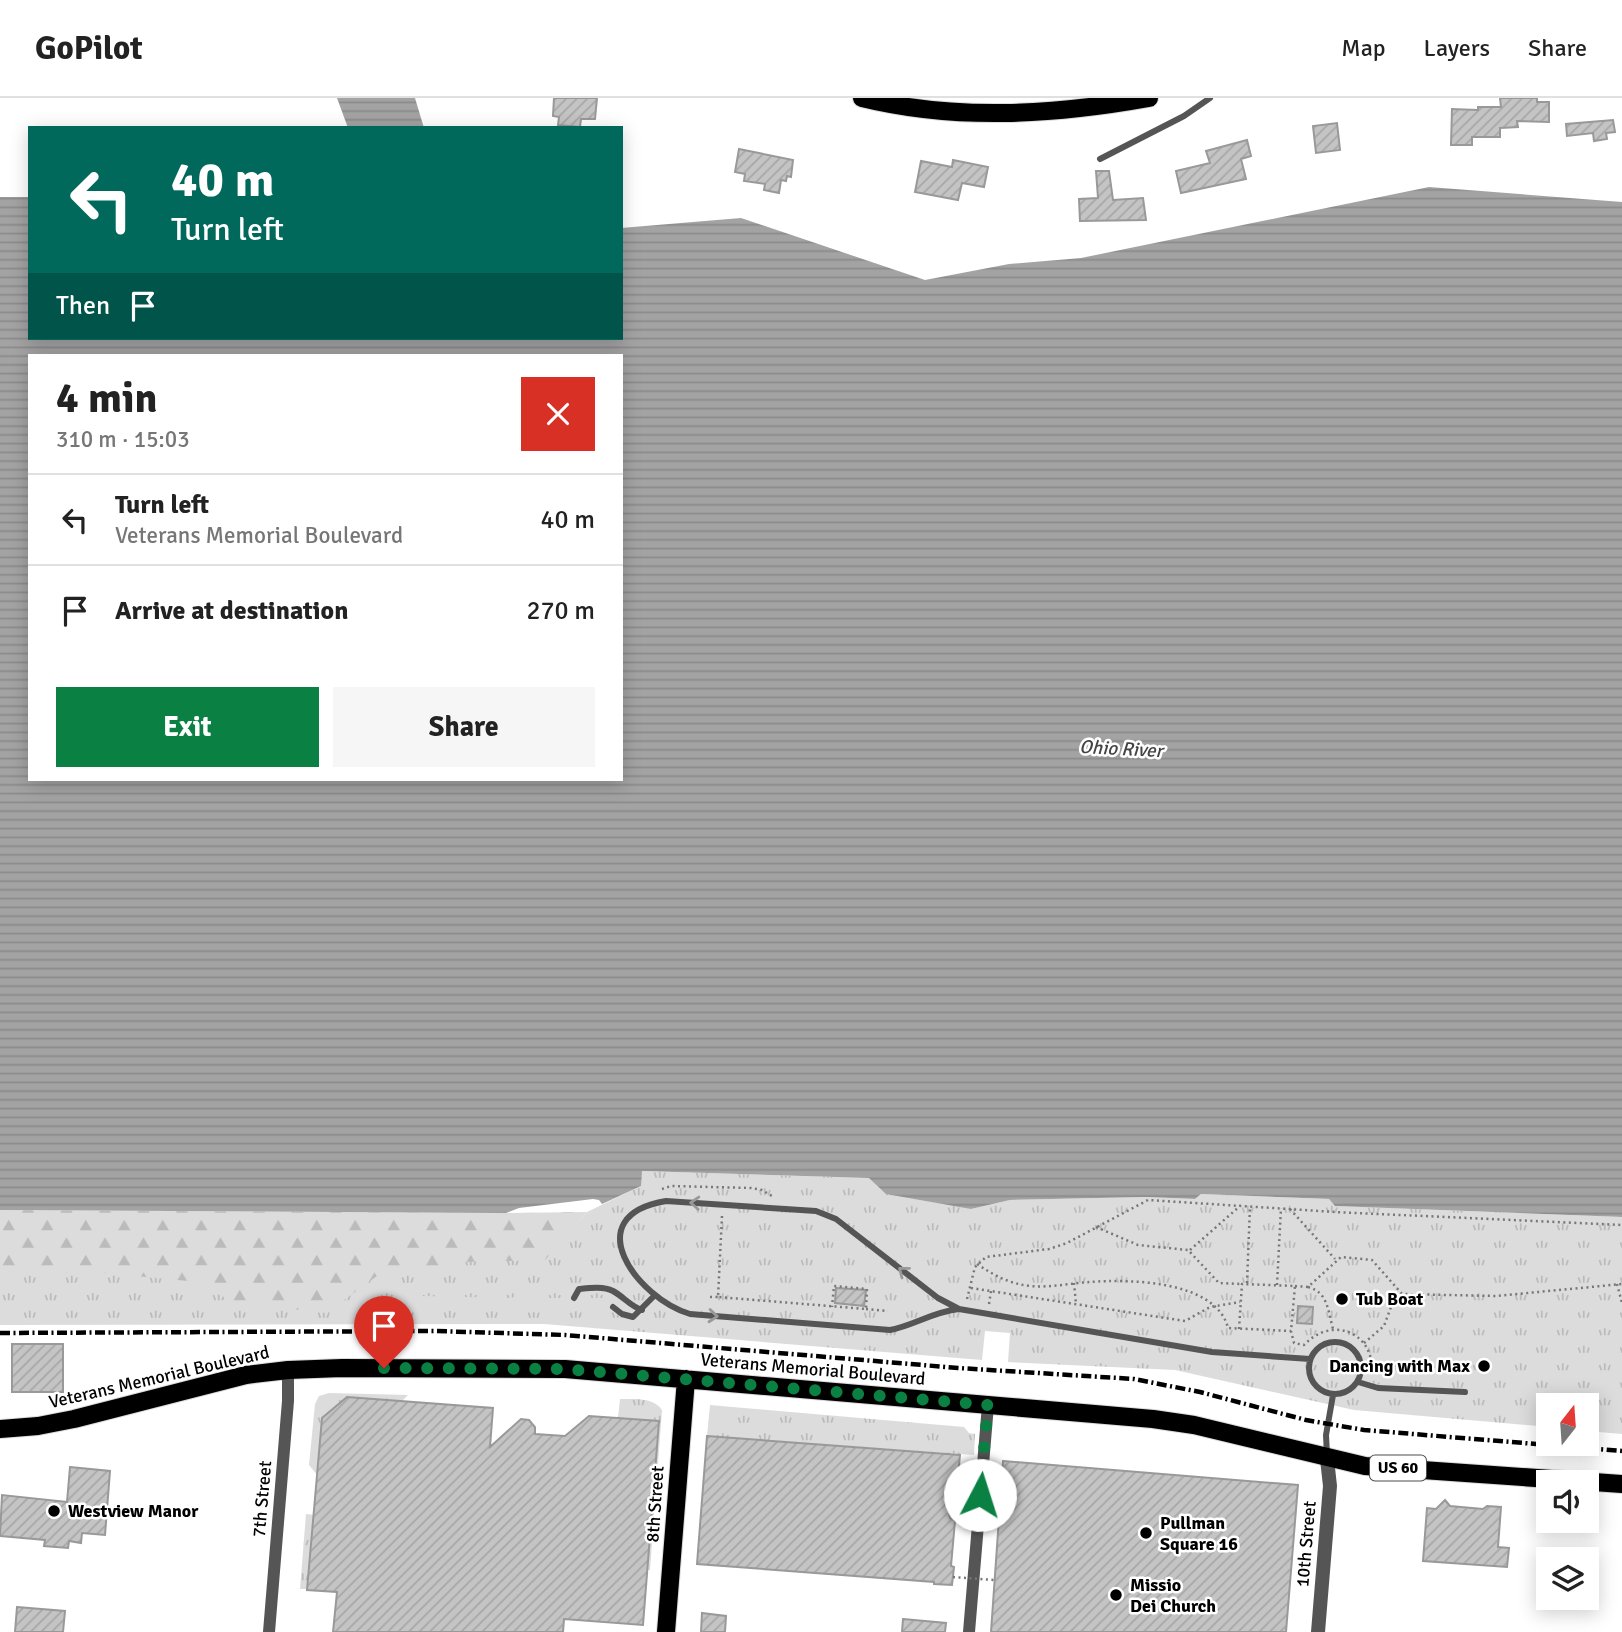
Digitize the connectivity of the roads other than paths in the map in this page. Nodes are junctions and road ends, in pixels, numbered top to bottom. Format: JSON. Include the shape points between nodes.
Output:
{"nodes":[{"id":1,"x":862,"y":98,"type":"edge"},
{"id":2,"x":1149,"y":98,"type":"edge"},
{"id":3,"x":1210,"y":98,"type":"edge"},
{"id":4,"x":1100,"y":159,"type":"dead end"},
{"id":5,"x":655,"y":1295,"type":"junction"},
{"id":6,"x":574,"y":1298,"type":"dead end"},
{"id":7,"x":613,"y":1307,"type":"dead end"},
{"id":8,"x":960,"y":1309,"type":"junction"},
{"id":9,"x":642,"y":1310,"type":"junction"},
{"id":10,"x":1310,"y":1359,"type":"junction"},
{"id":11,"x":288,"y":1370,"type":"junction"},
{"id":12,"x":685,"y":1379,"type":"junction"},
{"id":13,"x":1358,"y":1382,"type":"junction"},
{"id":14,"x":1465,"y":1392,"type":"dead end"},
{"id":15,"x":1333,"y":1395,"type":"junction"},
{"id":16,"x":988,"y":1405,"type":"junction"},
{"id":17,"x":0,"y":1429,"type":"edge"},
{"id":18,"x":1327,"y":1459,"type":"junction"},
{"id":19,"x":1622,"y":1484,"type":"edge"},
{"id":20,"x":955,"y":1515,"type":"dead end"},
{"id":21,"x":979,"y":1516,"type":"junction"},
{"id":22,"x":270,"y":1632,"type":"edge"},
{"id":23,"x":666,"y":1632,"type":"edge"},
{"id":24,"x":969,"y":1632,"type":"edge"},
{"id":25,"x":1318,"y":1632,"type":"edge"}],
"edges":[{"from":1,"to":2,"type":"main road","via":[[937,110],[1007,114],[1101,107]]},
{"from":3,"to":4,"type":"lane","via":[[1184,117]]},
{"from":5,"to":8,"type":"lane","one_way":true,"via":[[690,1314],[890,1330],[940,1311]]},
{"from":8,"to":5,"type":"lane","one_way":true,"via":[[938,1298],[826,1214],[666,1201],[635,1212],[618,1236],[628,1264]]},
{"from":5,"to":9,"type":"lane"},
{"from":6,"to":9,"type":"lane","via":[[579,1289],[602,1288]]},
{"from":7,"to":9,"type":"lane","via":[[628,1317]]},
{"from":8,"to":10,"type":"lane","via":[[1212,1352]]},
{"from":10,"to":13,"type":"lane","via":[[1322,1344],[1350,1347],[1361,1363]]},
{"from":10,"to":15,"type":"lane","via":[[1308,1368],[1315,1387]]},
{"from":11,"to":12,"type":"main road","name":"Veterans Memorial Boulevard","number":"US 60","via":[[531,1368]]},
{"from":11,"to":17,"type":"main road","name":"Veterans Memorial Boulevard","number":"US 60","via":[[246,1376],[62,1422]]},
{"from":11,"to":22,"type":"street","name":"7th Street"},
{"from":12,"to":16,"type":"main road","name":"Veterans Memorial Boulevard","number":"US 60"},
{"from":12,"to":23,"type":"main road","name":"8th Street"},
{"from":13,"to":14,"type":"lane","via":[[1378,1388]]},
{"from":13,"to":15,"type":"lane"},
{"from":15,"to":18,"type":"lane"},
{"from":16,"to":18,"type":"main road","name":"Veterans Memorial Boulevard","number":"US 60","via":[[1175,1421]]},
{"from":16,"to":21,"type":"street"},
{"from":18,"to":19,"type":"main road","name":"Veterans Memorial Boulevard","number":"US 60","via":[[1364,1466]]},
{"from":18,"to":25,"type":"street","name":"10th Street","via":[[1330,1486]]},
{"from":20,"to":21,"type":"lane"},
{"from":21,"to":24,"type":"street"}]}
